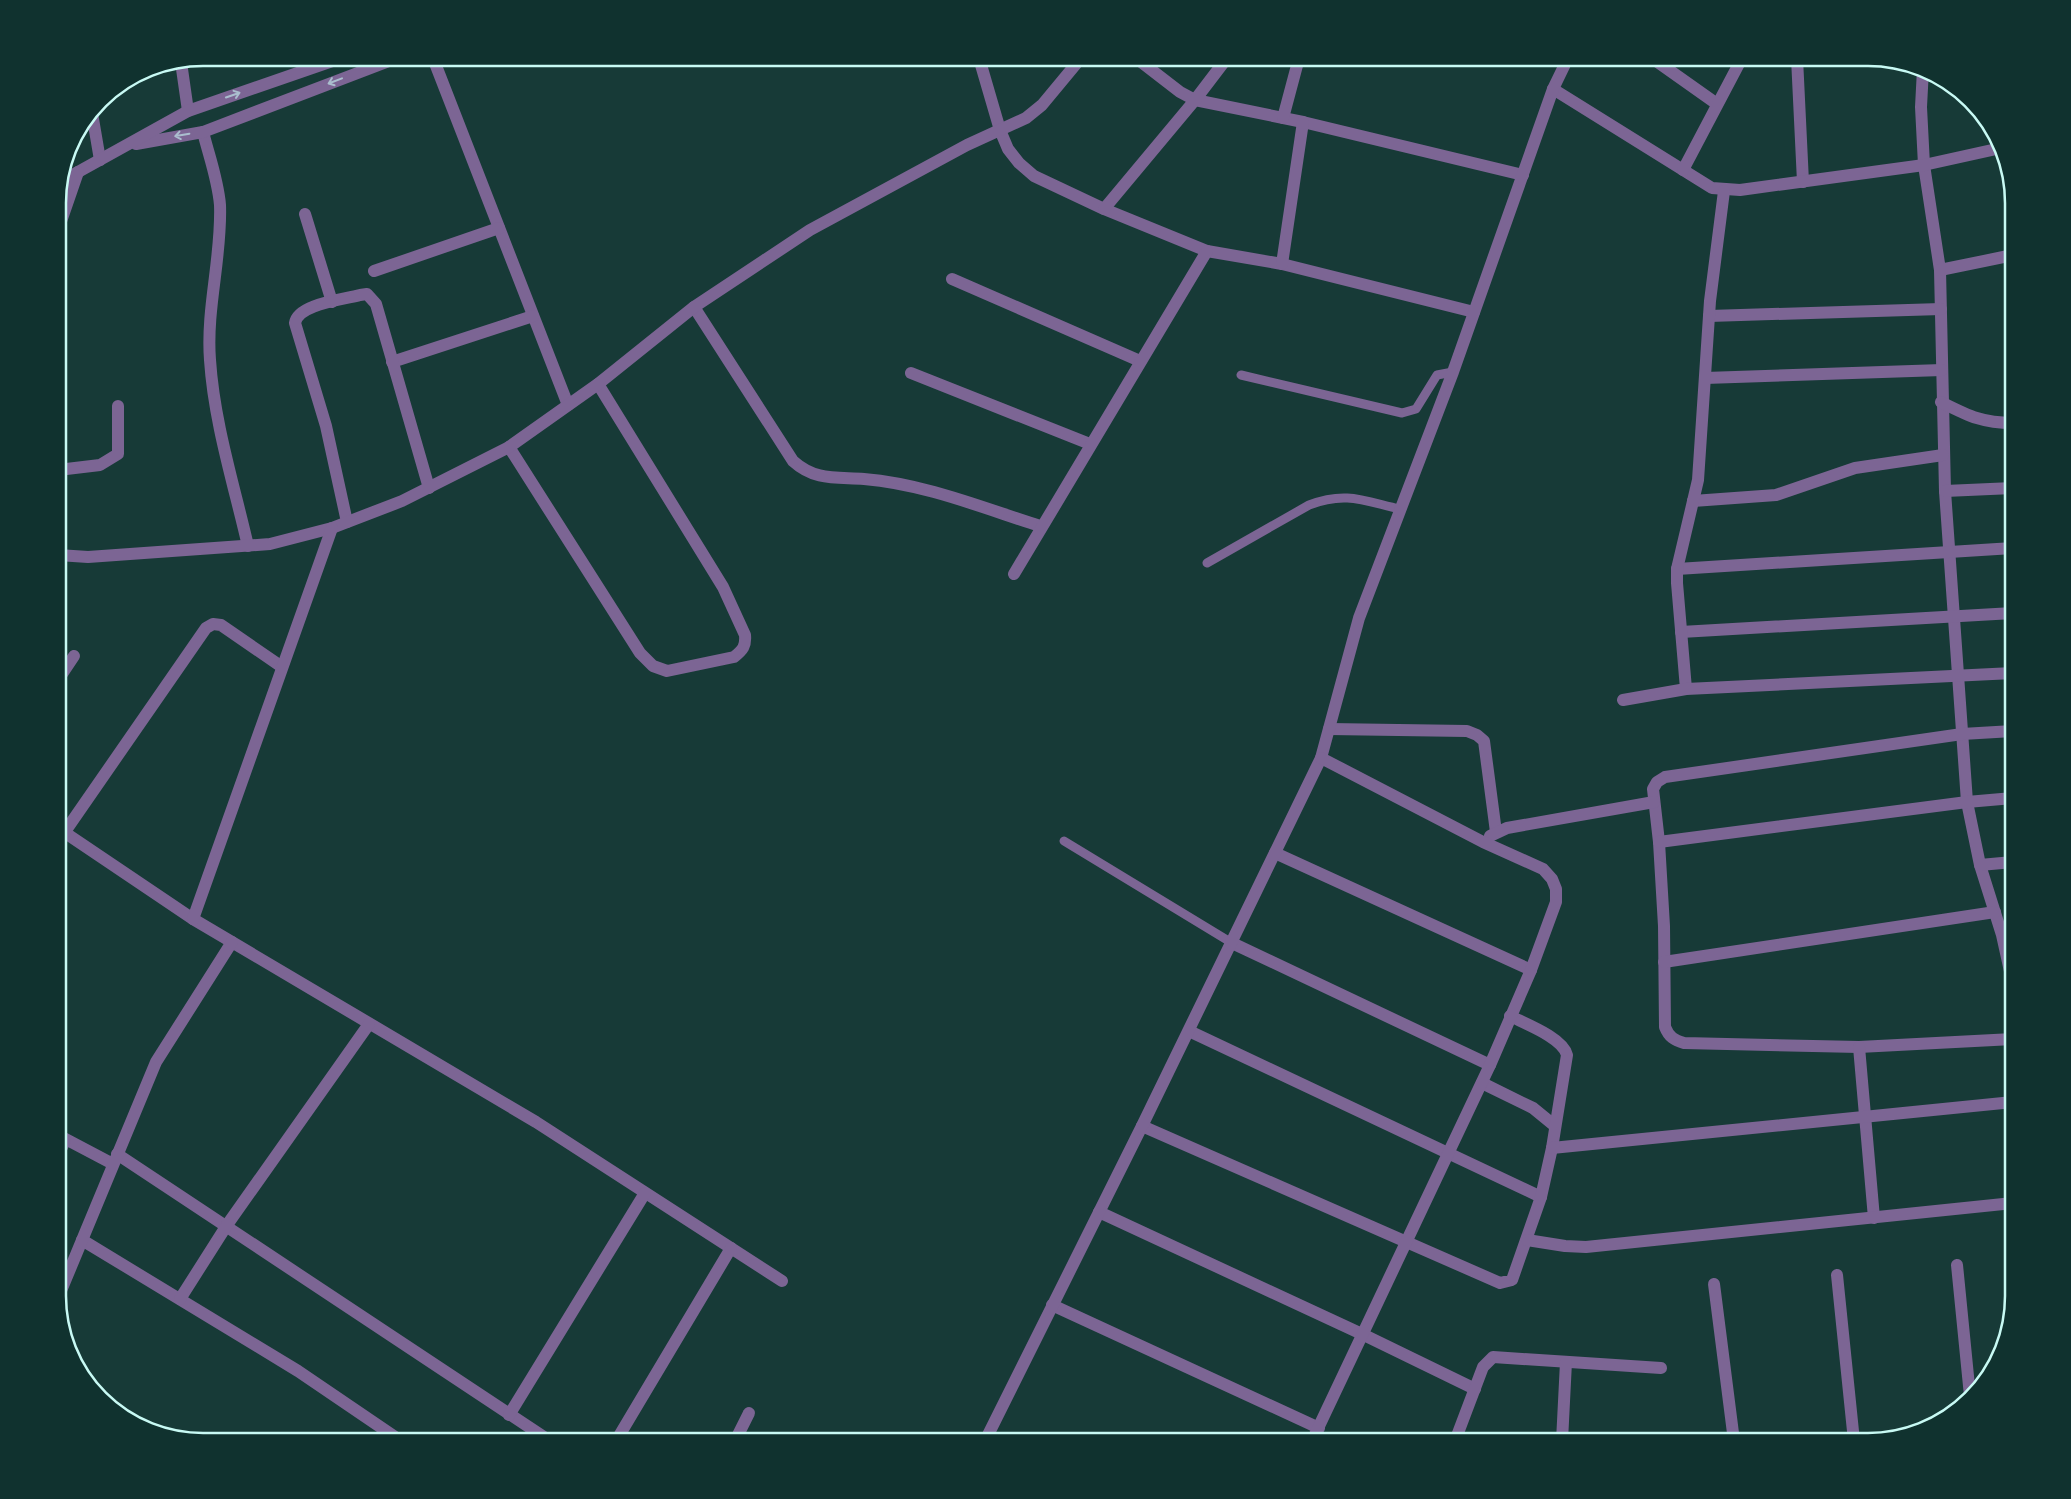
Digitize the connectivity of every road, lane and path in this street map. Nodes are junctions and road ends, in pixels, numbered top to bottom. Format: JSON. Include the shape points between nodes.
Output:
{"nodes":[{"id":1,"x":1074,"y":66,"type":"edge"},
{"id":2,"x":1147,"y":66,"type":"edge"},
{"id":3,"x":1221,"y":66,"type":"edge"},
{"id":4,"x":1297,"y":66,"type":"edge"},
{"id":5,"x":1564,"y":66,"type":"edge"},
{"id":6,"x":1663,"y":66,"type":"edge"},
{"id":7,"x":1738,"y":66,"type":"edge"},
{"id":8,"x":1797,"y":66,"type":"edge"},
{"id":9,"x":315,"y":67,"type":"edge"},
{"id":10,"x":374,"y":67,"type":"edge"},
{"id":11,"x":436,"y":67,"type":"edge"},
{"id":12,"x":981,"y":67,"type":"edge"},
{"id":13,"x":182,"y":68,"type":"edge"},
{"id":14,"x":1923,"y":78,"type":"edge"},
{"id":15,"x":1553,"y":89,"type":"junction"},
{"id":16,"x":1195,"y":100,"type":"junction"},
{"id":17,"x":1717,"y":104,"type":"junction"},
{"id":18,"x":188,"y":111,"type":"junction"},
{"id":19,"x":1283,"y":118,"type":"junction"},
{"id":20,"x":93,"y":121,"type":"edge"},
{"id":21,"x":1303,"y":122,"type":"junction"},
{"id":22,"x":1000,"y":130,"type":"junction"},
{"id":23,"x":202,"y":132,"type":"junction"},
{"id":24,"x":126,"y":146,"type":"junction"},
{"id":25,"x":1994,"y":150,"type":"edge"},
{"id":26,"x":100,"y":160,"type":"junction"},
{"id":27,"x":1924,"y":165,"type":"junction"},
{"id":28,"x":1683,"y":170,"type":"junction"},
{"id":29,"x":78,"y":172,"type":"junction"},
{"id":30,"x":1523,"y":175,"type":"junction"},
{"id":31,"x":69,"y":177,"type":"edge"},
{"id":32,"x":1803,"y":182,"type":"junction"},
{"id":33,"x":1724,"y":191,"type":"junction"},
{"id":34,"x":67,"y":204,"type":"edge"},
{"id":35,"x":1104,"y":209,"type":"junction"},
{"id":36,"x":305,"y":214,"type":"dead end"},
{"id":37,"x":498,"y":228,"type":"junction"},
{"id":38,"x":1207,"y":250,"type":"junction"},
{"id":39,"x":2005,"y":256,"type":"edge"},
{"id":40,"x":1282,"y":264,"type":"junction"},
{"id":41,"x":1940,"y":270,"type":"junction"},
{"id":42,"x":374,"y":272,"type":"dead end"},
{"id":43,"x":952,"y":279,"type":"dead end"},
{"id":44,"x":332,"y":302,"type":"junction"},
{"id":45,"x":694,"y":308,"type":"junction"},
{"id":46,"x":1941,"y":308,"type":"junction"},
{"id":47,"x":1474,"y":312,"type":"junction"},
{"id":48,"x":534,"y":316,"type":"junction"},
{"id":49,"x":1709,"y":316,"type":"junction"},
{"id":50,"x":1140,"y":361,"type":"junction"},
{"id":51,"x":392,"y":362,"type":"junction"},
{"id":52,"x":1942,"y":370,"type":"junction"},
{"id":53,"x":1453,"y":372,"type":"junction"},
{"id":54,"x":911,"y":373,"type":"dead end"},
{"id":55,"x":1241,"y":375,"type":"dead end"},
{"id":56,"x":1705,"y":378,"type":"junction"},
{"id":57,"x":598,"y":384,"type":"junction"},
{"id":58,"x":1941,"y":402,"type":"junction"},
{"id":59,"x":568,"y":405,"type":"junction"},
{"id":60,"x":118,"y":406,"type":"dead end"},
{"id":61,"x":2005,"y":423,"type":"edge"},
{"id":62,"x":1090,"y":444,"type":"junction"},
{"id":63,"x":509,"y":447,"type":"junction"},
{"id":64,"x":1943,"y":455,"type":"junction"},
{"id":65,"x":67,"y":469,"type":"edge"},
{"id":66,"x":429,"y":488,"type":"junction"},
{"id":67,"x":2005,"y":488,"type":"edge"},
{"id":68,"x":1945,"y":491,"type":"junction"},
{"id":69,"x":1693,"y":501,"type":"junction"},
{"id":70,"x":1400,"y":509,"type":"junction"},
{"id":71,"x":347,"y":522,"type":"junction"},
{"id":72,"x":1040,"y":526,"type":"junction"},
{"id":73,"x":332,"y":528,"type":"junction"},
{"id":74,"x":248,"y":546,"type":"junction"},
{"id":75,"x":2005,"y":549,"type":"edge"},
{"id":76,"x":1949,"y":552,"type":"junction"},
{"id":77,"x":67,"y":556,"type":"edge"},
{"id":78,"x":1207,"y":563,"type":"dead end"},
{"id":79,"x":1677,"y":569,"type":"junction"},
{"id":80,"x":1014,"y":574,"type":"dead end"},
{"id":81,"x":2005,"y":613,"type":"edge"},
{"id":82,"x":1953,"y":616,"type":"junction"},
{"id":83,"x":1681,"y":632,"type":"junction"},
{"id":84,"x":74,"y":656,"type":"dead end"},
{"id":85,"x":67,"y":666,"type":"edge"},
{"id":86,"x":282,"y":668,"type":"junction"},
{"id":87,"x":2005,"y":673,"type":"edge"},
{"id":88,"x":1958,"y":676,"type":"junction"},
{"id":89,"x":1686,"y":689,"type":"junction"},
{"id":90,"x":1623,"y":700,"type":"dead end"},
{"id":91,"x":1329,"y":729,"type":"junction"},
{"id":92,"x":2005,"y":732,"type":"edge"},
{"id":93,"x":1962,"y":734,"type":"junction"},
{"id":94,"x":1321,"y":758,"type":"junction"},
{"id":95,"x":2005,"y":799,"type":"edge"},
{"id":96,"x":1654,"y":802,"type":"junction"},
{"id":97,"x":1967,"y":802,"type":"junction"},
{"id":98,"x":67,"y":823,"type":"edge"},
{"id":99,"x":1496,"y":832,"type":"junction"},
{"id":100,"x":67,"y":835,"type":"edge"},
{"id":101,"x":1064,"y":841,"type":"dead end"},
{"id":102,"x":1483,"y":842,"type":"junction"},
{"id":103,"x":1659,"y":842,"type":"junction"},
{"id":104,"x":1275,"y":853,"type":"junction"},
{"id":105,"x":2005,"y":863,"type":"edge"},
{"id":106,"x":1980,"y":865,"type":"junction"},
{"id":107,"x":1995,"y":912,"type":"junction"},
{"id":108,"x":193,"y":919,"type":"junction"},
{"id":109,"x":2005,"y":929,"type":"edge"},
{"id":110,"x":232,"y":942,"type":"junction"},
{"id":111,"x":1232,"y":943,"type":"junction"},
{"id":112,"x":1664,"y":962,"type":"junction"},
{"id":113,"x":1531,"y":970,"type":"junction"},
{"id":114,"x":1510,"y":1016,"type":"junction"},
{"id":115,"x":369,"y":1024,"type":"junction"},
{"id":116,"x":1189,"y":1031,"type":"junction"},
{"id":117,"x":2005,"y":1039,"type":"edge"},
{"id":118,"x":1859,"y":1047,"type":"junction"},
{"id":119,"x":1490,"y":1065,"type":"junction"},
{"id":120,"x":1482,"y":1083,"type":"junction"},
{"id":121,"x":2005,"y":1103,"type":"edge"},
{"id":122,"x":1866,"y":1118,"type":"junction"},
{"id":123,"x":1142,"y":1126,"type":"junction"},
{"id":124,"x":1556,"y":1126,"type":"junction"},
{"id":125,"x":67,"y":1140,"type":"edge"},
{"id":126,"x":1552,"y":1148,"type":"junction"},
{"id":127,"x":1447,"y":1154,"type":"junction"},
{"id":128,"x":115,"y":1159,"type":"junction"},
{"id":129,"x":645,"y":1193,"type":"junction"},
{"id":130,"x":1541,"y":1197,"type":"junction"},
{"id":131,"x":2005,"y":1204,"type":"edge"},
{"id":132,"x":1099,"y":1212,"type":"junction"},
{"id":133,"x":1874,"y":1218,"type":"junction"},
{"id":134,"x":227,"y":1225,"type":"junction"},
{"id":135,"x":82,"y":1240,"type":"junction"},
{"id":136,"x":1527,"y":1240,"type":"junction"},
{"id":137,"x":1407,"y":1242,"type":"junction"},
{"id":138,"x":731,"y":1248,"type":"junction"},
{"id":139,"x":1957,"y":1265,"type":"dead end"},
{"id":140,"x":1837,"y":1275,"type":"dead end"},
{"id":141,"x":67,"y":1276,"type":"edge"},
{"id":142,"x":782,"y":1281,"type":"dead end"},
{"id":143,"x":1714,"y":1284,"type":"dead end"},
{"id":144,"x":180,"y":1299,"type":"junction"},
{"id":145,"x":1052,"y":1305,"type":"junction"},
{"id":146,"x":1364,"y":1335,"type":"junction"},
{"id":147,"x":1566,"y":1362,"type":"junction"},
{"id":148,"x":1661,"y":1368,"type":"dead end"},
{"id":149,"x":1969,"y":1388,"type":"edge"},
{"id":150,"x":1475,"y":1389,"type":"junction"},
{"id":151,"x":749,"y":1413,"type":"dead end"},
{"id":152,"x":509,"y":1415,"type":"junction"},
{"id":153,"x":1319,"y":1428,"type":"junction"},
{"id":154,"x":388,"y":1433,"type":"edge"},
{"id":155,"x":536,"y":1433,"type":"edge"},
{"id":156,"x":621,"y":1433,"type":"edge"},
{"id":157,"x":739,"y":1433,"type":"edge"},
{"id":158,"x":989,"y":1433,"type":"edge"},
{"id":159,"x":1316,"y":1433,"type":"edge"},
{"id":160,"x":1458,"y":1433,"type":"edge"},
{"id":161,"x":1562,"y":1433,"type":"edge"},
{"id":162,"x":1733,"y":1433,"type":"edge"},
{"id":163,"x":1853,"y":1433,"type":"edge"}],
"edges":[{"from":1,"to":22,"type":"street","via":[[1042,105],[1026,118]]},
{"from":2,"to":16,"type":"street"},
{"from":3,"to":16,"type":"street"},
{"from":4,"to":19,"type":"street"},
{"from":5,"to":15,"type":"street"},
{"from":6,"to":17,"type":"street"},
{"from":7,"to":17,"type":"street"},
{"from":8,"to":32,"type":"street"},
{"from":18,"to":9,"type":"street","one_way":true},
{"from":10,"to":23,"type":"street","one_way":true},
{"from":11,"to":37,"type":"street"},
{"from":12,"to":22,"type":"street"},
{"from":13,"to":18,"type":"street"},
{"from":14,"to":27,"type":"street"},
{"from":15,"to":28,"type":"street"},
{"from":15,"to":30,"type":"street"},
{"from":16,"to":19,"type":"street"},
{"from":16,"to":35,"type":"street"},
{"from":17,"to":28,"type":"street"},
{"from":18,"to":24,"type":"street"},
{"from":19,"to":21,"type":"street"},
{"from":20,"to":26,"type":"street"},
{"from":21,"to":30,"type":"street"},
{"from":21,"to":40,"type":"street"},
{"from":22,"to":35,"type":"street","via":[[1018,163],[1034,176]]},
{"from":22,"to":45,"type":"street","via":[[810,230]]},
{"from":23,"to":24,"type":"street","one_way":true},
{"from":23,"to":74,"type":"street","via":[[220,204],[209,328],[212,385]]},
{"from":24,"to":26,"type":"street"},
{"from":25,"to":27,"type":"street"},
{"from":26,"to":29,"type":"street"},
{"from":27,"to":32,"type":"street"},
{"from":27,"to":41,"type":"street"},
{"from":28,"to":33,"type":"street","via":[[1712,188]]},
{"from":29,"to":31,"type":"street"},
{"from":29,"to":34,"type":"street"},
{"from":30,"to":47,"type":"street"},
{"from":32,"to":33,"type":"street"},
{"from":33,"to":49,"type":"street"},
{"from":35,"to":38,"type":"street"},
{"from":36,"to":44,"type":"street"},
{"from":37,"to":42,"type":"street"},
{"from":37,"to":48,"type":"street"},
{"from":38,"to":40,"type":"street"},
{"from":38,"to":50,"type":"street"},
{"from":39,"to":41,"type":"street"},
{"from":40,"to":47,"type":"street"},
{"from":41,"to":46,"type":"street"},
{"from":43,"to":50,"type":"street"},
{"from":44,"to":51,"type":"street","via":[[367,294],[371,297],[376,304]]},
{"from":44,"to":71,"type":"street","via":[[304,310],[296,316],[295,323],[326,426]]},
{"from":45,"to":57,"type":"street"},
{"from":45,"to":72,"type":"street","via":[[793,461],[805,472],[914,486]]},
{"from":46,"to":49,"type":"street"},
{"from":46,"to":52,"type":"street"},
{"from":47,"to":53,"type":"street"},
{"from":48,"to":51,"type":"street"},
{"from":48,"to":59,"type":"street"},
{"from":49,"to":56,"type":"street"},
{"from":50,"to":62,"type":"street"},
{"from":51,"to":66,"type":"street"},
{"from":52,"to":56,"type":"street"},
{"from":52,"to":58,"type":"street"},
{"from":53,"to":55,"type":"lane","via":[[1437,375],[1416,410],[1402,412]]},
{"from":53,"to":70,"type":"street"},
{"from":54,"to":62,"type":"street"},
{"from":56,"to":69,"type":"street","via":[[1698,480]]},
{"from":57,"to":59,"type":"street"},
{"from":57,"to":63,"type":"street","via":[[723,587],[745,635],[746,644],[742,651],[734,656],[667,671],[654,666],[640,653]]},
{"from":58,"to":61,"type":"street","via":[[1976,419]]},
{"from":58,"to":64,"type":"street"},
{"from":59,"to":63,"type":"street"},
{"from":60,"to":65,"type":"street","via":[[118,454],[100,465]]},
{"from":62,"to":72,"type":"street"},
{"from":63,"to":66,"type":"street"},
{"from":64,"to":68,"type":"street"},
{"from":64,"to":69,"type":"street","via":[[1855,468],[1776,495]]},
{"from":66,"to":71,"type":"street"},
{"from":67,"to":68,"type":"street"},
{"from":68,"to":76,"type":"street"},
{"from":69,"to":79,"type":"street"},
{"from":70,"to":78,"type":"lane","via":[[1343,496],[1326,498]]},
{"from":70,"to":91,"type":"street","via":[[1359,618]]},
{"from":71,"to":73,"type":"street"},
{"from":72,"to":80,"type":"street"},
{"from":73,"to":74,"type":"street","via":[[270,544]]},
{"from":73,"to":86,"type":"street"},
{"from":74,"to":77,"type":"street","via":[[88,557]]},
{"from":75,"to":76,"type":"street"},
{"from":76,"to":79,"type":"street"},
{"from":76,"to":82,"type":"street"},
{"from":79,"to":83,"type":"street"},
{"from":81,"to":82,"type":"street"},
{"from":82,"to":83,"type":"street"},
{"from":82,"to":88,"type":"street"},
{"from":83,"to":89,"type":"street"},
{"from":84,"to":85,"type":"street"},
{"from":86,"to":98,"type":"street","via":[[220,625],[206,628]]},
{"from":86,"to":108,"type":"street"},
{"from":87,"to":88,"type":"street"},
{"from":88,"to":89,"type":"street"},
{"from":88,"to":93,"type":"street"},
{"from":89,"to":90,"type":"street"},
{"from":91,"to":94,"type":"street"},
{"from":91,"to":99,"type":"street","via":[[1467,731],[1478,735],[1484,741]]},
{"from":92,"to":93,"type":"street"},
{"from":93,"to":96,"type":"street","via":[[1665,777],[1653,790]]},
{"from":93,"to":97,"type":"street"},
{"from":94,"to":102,"type":"street"},
{"from":94,"to":104,"type":"street"},
{"from":95,"to":97,"type":"street"},
{"from":96,"to":99,"type":"street"},
{"from":96,"to":103,"type":"street"},
{"from":97,"to":103,"type":"street"},
{"from":97,"to":106,"type":"street"},
{"from":99,"to":102,"type":"street"},
{"from":100,"to":108,"type":"street"},
{"from":101,"to":111,"type":"lane"},
{"from":102,"to":113,"type":"street","via":[[1543,869],[1552,879],[1556,902]]},
{"from":103,"to":112,"type":"street"},
{"from":104,"to":111,"type":"street"},
{"from":104,"to":113,"type":"street"},
{"from":105,"to":106,"type":"street"},
{"from":106,"to":107,"type":"street"},
{"from":107,"to":109,"type":"street"},
{"from":107,"to":112,"type":"street"},
{"from":108,"to":110,"type":"street"},
{"from":110,"to":115,"type":"street"},
{"from":110,"to":128,"type":"street","via":[[156,1062]]},
{"from":111,"to":116,"type":"street"},
{"from":111,"to":119,"type":"street"},
{"from":112,"to":118,"type":"street","via":[[1665,1027],[1675,1041]]},
{"from":113,"to":114,"type":"street"},
{"from":114,"to":119,"type":"street"},
{"from":114,"to":124,"type":"street","via":[[1558,1041],[1566,1049]]},
{"from":115,"to":129,"type":"street","via":[[536,1122]]},
{"from":115,"to":134,"type":"street"},
{"from":116,"to":123,"type":"street"},
{"from":116,"to":127,"type":"street"},
{"from":117,"to":118,"type":"street"},
{"from":118,"to":122,"type":"street"},
{"from":119,"to":120,"type":"street"},
{"from":120,"to":124,"type":"street","via":[[1533,1108]]},
{"from":120,"to":127,"type":"street"},
{"from":121,"to":122,"type":"street"},
{"from":122,"to":126,"type":"street"},
{"from":122,"to":133,"type":"street"},
{"from":123,"to":132,"type":"street"},
{"from":123,"to":137,"type":"street"},
{"from":124,"to":126,"type":"street"},
{"from":125,"to":128,"type":"street"},
{"from":126,"to":130,"type":"street"},
{"from":127,"to":130,"type":"street"},
{"from":127,"to":137,"type":"street"},
{"from":128,"to":134,"type":"street"},
{"from":128,"to":135,"type":"street"},
{"from":129,"to":138,"type":"street"},
{"from":129,"to":152,"type":"street"},
{"from":130,"to":136,"type":"street"},
{"from":131,"to":133,"type":"street"},
{"from":132,"to":145,"type":"street"},
{"from":132,"to":146,"type":"street"},
{"from":133,"to":136,"type":"street","via":[[1586,1247]]},
{"from":134,"to":144,"type":"street"},
{"from":134,"to":152,"type":"street"},
{"from":135,"to":141,"type":"street"},
{"from":135,"to":144,"type":"street"},
{"from":136,"to":137,"type":"street","via":[[1512,1280],[1507,1283],[1500,1283]]},
{"from":137,"to":146,"type":"street"},
{"from":138,"to":142,"type":"street"},
{"from":138,"to":156,"type":"street"},
{"from":139,"to":149,"type":"street"},
{"from":140,"to":163,"type":"street"},
{"from":143,"to":162,"type":"street"},
{"from":144,"to":154,"type":"street","via":[[298,1371]]},
{"from":145,"to":153,"type":"street"},
{"from":145,"to":158,"type":"street"},
{"from":146,"to":150,"type":"street"},
{"from":146,"to":153,"type":"street"},
{"from":147,"to":148,"type":"street"},
{"from":147,"to":150,"type":"street","via":[[1493,1358],[1483,1367]]},
{"from":147,"to":161,"type":"street"},
{"from":150,"to":160,"type":"street"},
{"from":151,"to":157,"type":"street"},
{"from":152,"to":155,"type":"street"},
{"from":153,"to":159,"type":"street"}]}
